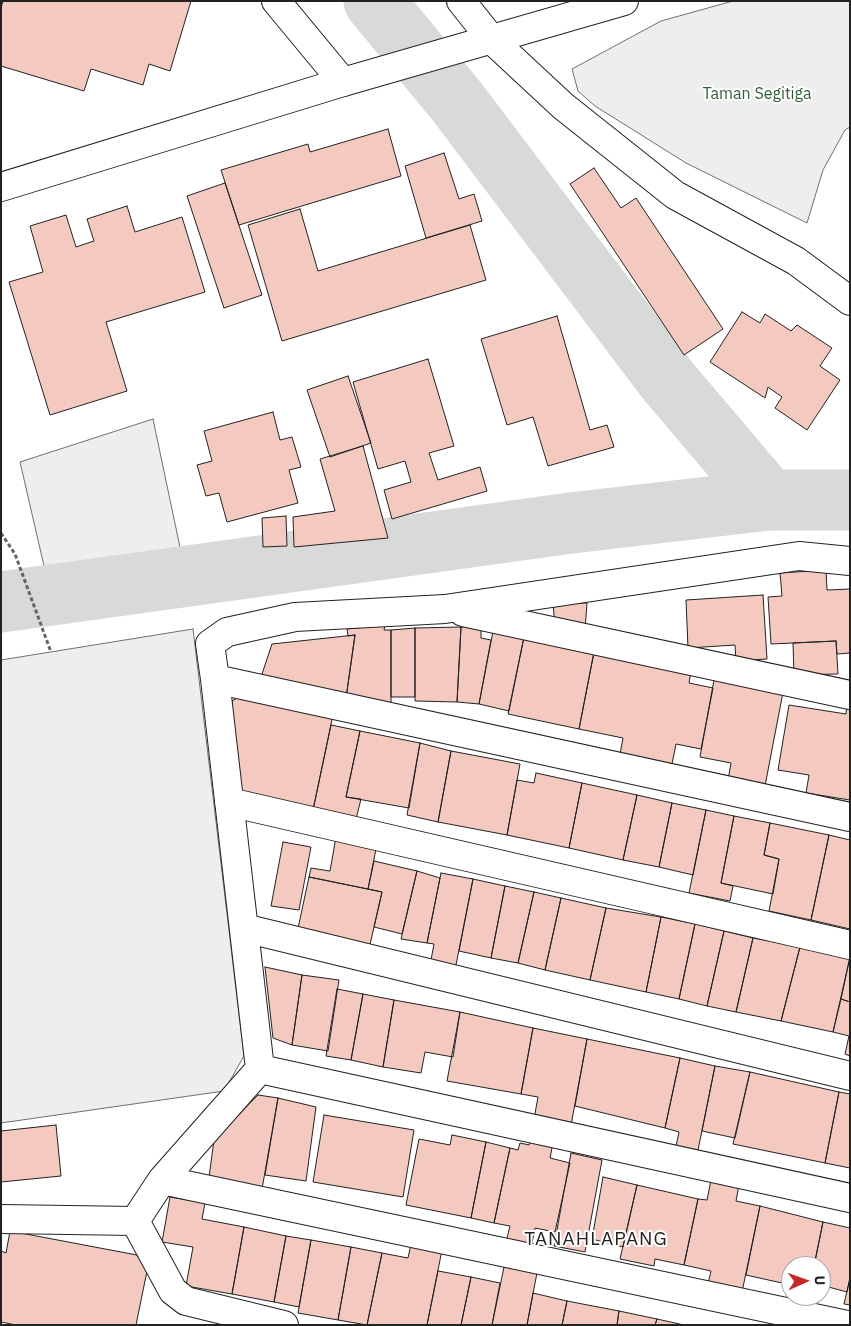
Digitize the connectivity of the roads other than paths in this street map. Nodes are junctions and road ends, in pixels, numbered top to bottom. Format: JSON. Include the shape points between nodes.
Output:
{"nodes":[{"id":1,"x":276,"y":1,"type":"edge"},
{"id":2,"x":461,"y":1,"type":"edge"},
{"id":3,"x":624,"y":1,"type":"edge"},
{"id":4,"x":492,"y":40,"type":"junction"},
{"id":5,"x":343,"y":82,"type":"junction"},
{"id":6,"x":1,"y":187,"type":"edge"},
{"id":7,"x":850,"y":301,"type":"edge"},
{"id":8,"x":850,"y":562,"type":"edge"},
{"id":9,"x":445,"y":608,"type":"junction"},
{"id":10,"x":215,"y":679,"type":"junction"},
{"id":11,"x":850,"y":695,"type":"edge"},
{"id":12,"x":229,"y":802,"type":"junction"},
{"id":13,"x":850,"y":817,"type":"edge"},
{"id":14,"x":244,"y":928,"type":"junction"},
{"id":15,"x":850,"y":945,"type":"edge"},
{"id":16,"x":260,"y":1069,"type":"junction"},
{"id":17,"x":850,"y":1076,"type":"edge"},
{"id":18,"x":162,"y":1180,"type":"junction"},
{"id":19,"x":850,"y":1198,"type":"edge"},
{"id":20,"x":1,"y":1219,"type":"edge"},
{"id":21,"x":135,"y":1220,"type":"junction"},
{"id":22,"x":284,"y":1325,"type":"edge"},
{"id":23,"x":847,"y":1325,"type":"edge"}],
"edges":[{"from":1,"to":5,"type":"street"},
{"from":2,"to":4,"type":"street"},
{"from":3,"to":4,"type":"street"},
{"from":4,"to":5,"type":"street"},
{"from":4,"to":7,"type":"street","via":[[563,106],[675,195],[796,261]]},
{"from":5,"to":6,"type":"street"},
{"from":8,"to":9,"type":"street","via":[[799,556]]},
{"from":9,"to":10,"type":"street","via":[[295,617],[227,632],[210,644]]},
{"from":9,"to":11,"type":"street"},
{"from":10,"to":12,"type":"street"},
{"from":10,"to":13,"type":"street"},
{"from":12,"to":14,"type":"street"},
{"from":12,"to":15,"type":"street"},
{"from":14,"to":16,"type":"street"},
{"from":14,"to":17,"type":"street"},
{"from":16,"to":18,"type":"street"},
{"from":16,"to":19,"type":"street"},
{"from":18,"to":21,"type":"street"},
{"from":18,"to":23,"type":"street"},
{"from":20,"to":21,"type":"street"},
{"from":21,"to":22,"type":"street","via":[[173,1291],[186,1301]]}]}
